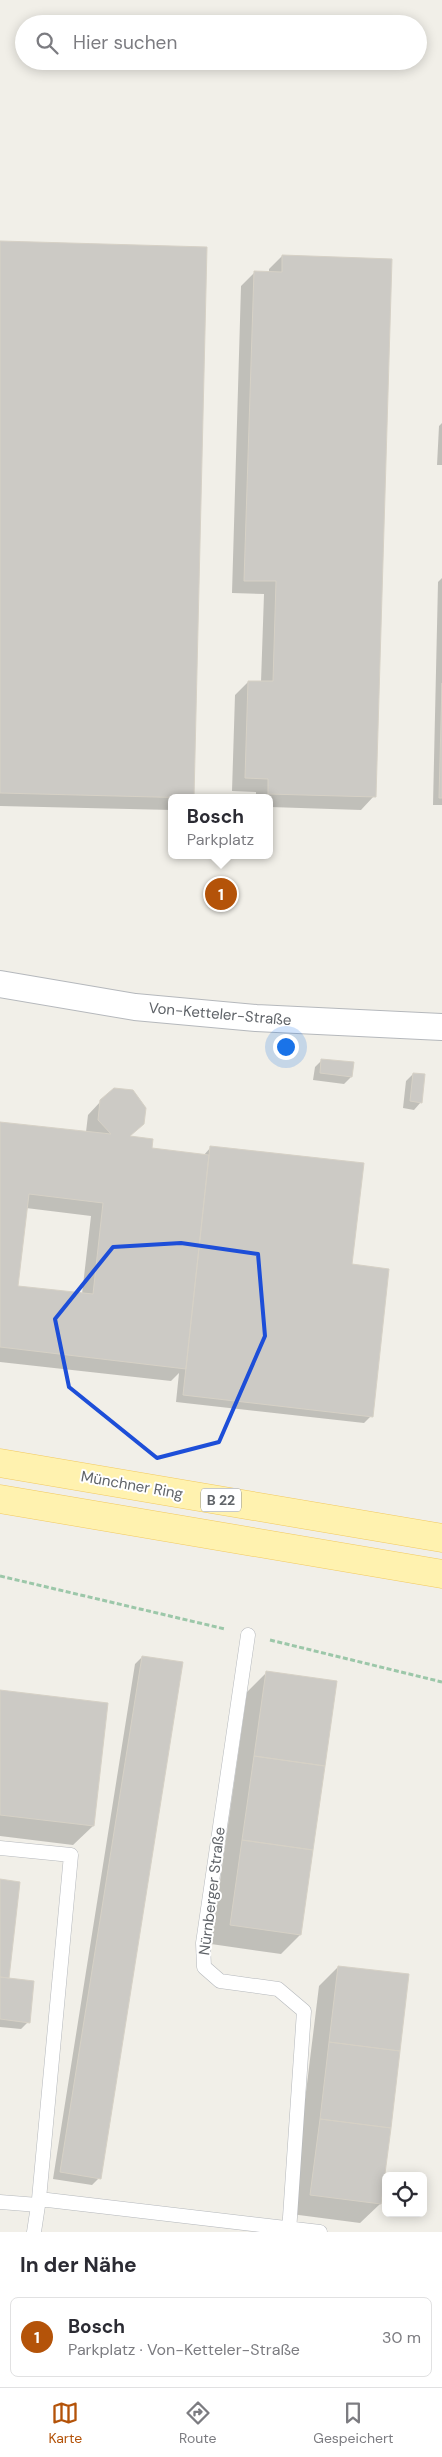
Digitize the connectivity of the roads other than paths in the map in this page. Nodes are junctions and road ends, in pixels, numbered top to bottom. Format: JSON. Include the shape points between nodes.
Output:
{"nodes":[{"id":1,"x":0,"y":984,"type":"edge"},
{"id":2,"x":442,"y":1027,"type":"edge"},
{"id":3,"x":0,"y":1463,"type":"edge"},
{"id":4,"x":0,"y":1499,"type":"edge"},
{"id":5,"x":442,"y":1538,"type":"edge"},
{"id":6,"x":442,"y":1574,"type":"edge"},
{"id":7,"x":248,"y":1634,"type":"road end"},
{"id":8,"x":0,"y":1848,"type":"edge"},
{"id":9,"x":0,"y":2202,"type":"edge"},
{"id":10,"x":38,"y":2202,"type":"junction"},
{"id":11,"x":289,"y":2230,"type":"edge"},
{"id":12,"x":34,"y":2232,"type":"edge"},
{"id":13,"x":320,"y":2232,"type":"edge"}],
"edges":[{"from":1,"to":2,"type":"street","name":"Von-Ketteler-Straße","via":[[136,1007],[256,1018]]},
{"from":3,"to":5,"type":"main road","name":"Münchner Ring","number":"B 22"},
{"from":4,"to":6,"type":"main road","number":"B 22"},
{"from":7,"to":11,"type":"lane","name":"Nürnberger Straße","via":[[203,1943],[204,1968],[220,1981],[278,1989],[304,2011]]},
{"from":8,"to":10,"type":"lane","via":[[71,1854]]},
{"from":9,"to":10,"type":"lane"},
{"from":10,"to":11,"type":"lane"},
{"from":10,"to":12,"type":"lane"},
{"from":11,"to":13,"type":"lane"}]}
